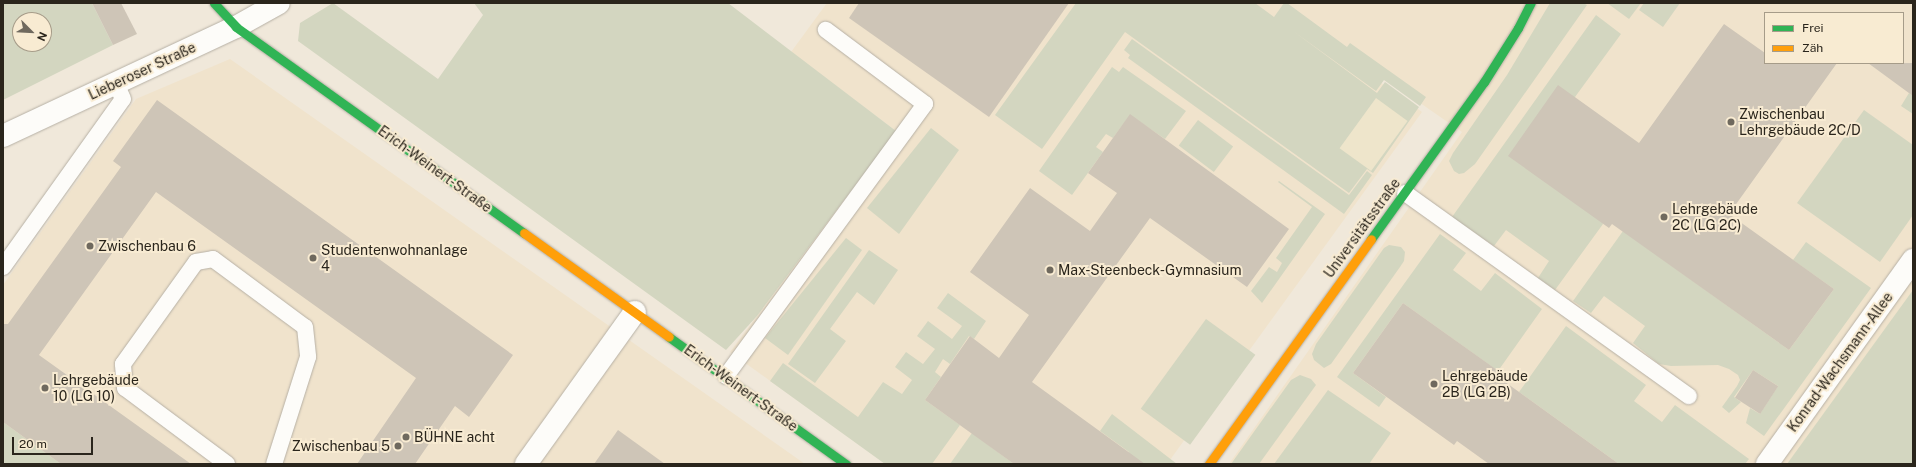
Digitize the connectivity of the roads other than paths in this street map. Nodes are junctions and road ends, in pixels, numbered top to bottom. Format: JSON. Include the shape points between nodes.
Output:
{"nodes":[{"id":1,"x":214,"y":3,"type":"edge"},
{"id":2,"x":279,"y":3,"type":"edge"},
{"id":3,"x":1531,"y":3,"type":"edge"},
{"id":4,"x":236,"y":27,"type":"junction"},
{"id":5,"x":826,"y":30,"type":"dead end"},
{"id":6,"x":116,"y":83,"type":"junction"},
{"id":7,"x":3,"y":136,"type":"edge"},
{"id":8,"x":1405,"y":193,"type":"junction"},
{"id":9,"x":1913,"y":260,"type":"edge"},
{"id":10,"x":3,"y":267,"type":"edge"},
{"id":11,"x":635,"y":312,"type":"junction"},
{"id":12,"x":726,"y":376,"type":"junction"},
{"id":13,"x":1689,"y":396,"type":"dead end"},
{"id":14,"x":227,"y":464,"type":"edge"},
{"id":15,"x":274,"y":464,"type":"edge"},
{"id":16,"x":526,"y":464,"type":"edge"},
{"id":17,"x":846,"y":464,"type":"edge"},
{"id":18,"x":1209,"y":464,"type":"edge"},
{"id":19,"x":1767,"y":464,"type":"edge"}],
"edges":[{"from":1,"to":4,"type":"street","name":"Erich-Weinert-Straße"},
{"from":2,"to":4,"type":"street","name":"Lieberoser Straße"},
{"from":3,"to":8,"type":"street","name":"Universitätsstraße","via":[[1484,82]]},
{"from":4,"to":6,"type":"street","name":"Lieberoser Straße"},
{"from":4,"to":11,"type":"street","name":"Erich-Weinert-Straße"},
{"from":5,"to":12,"type":"lane","via":[[925,104]]},
{"from":6,"to":7,"type":"street","name":"Lieberoser Straße"},
{"from":6,"to":10,"type":"lane","via":[[123,99]]},
{"from":8,"to":13,"type":"lane"},
{"from":8,"to":18,"type":"street","name":"Universitätsstraße"},
{"from":9,"to":19,"type":"street","name":"Konrad-Wachsmann-Allee"},
{"from":11,"to":12,"type":"street","name":"Erich-Weinert-Straße"},
{"from":11,"to":16,"type":"street"},
{"from":12,"to":17,"type":"street","name":"Erich-Weinert-Straße"},
{"from":14,"to":15,"type":"lane","via":[[125,388],[123,364],[196,262],[213,258],[305,327],[308,357]]}]}
